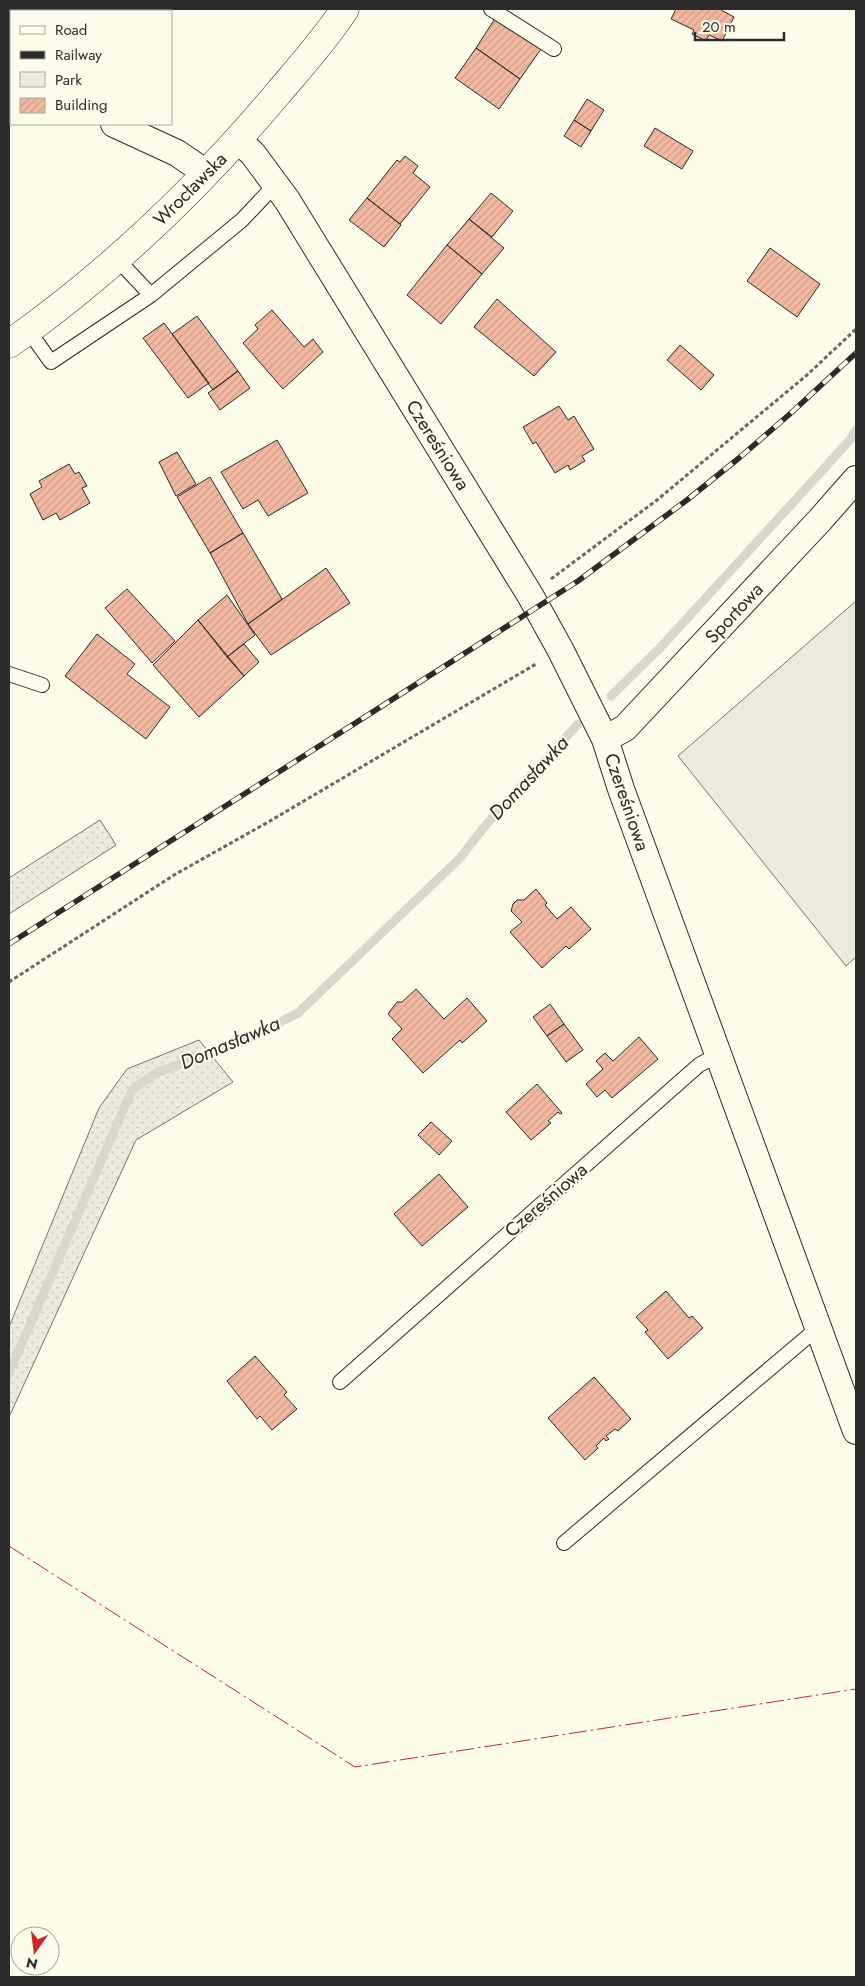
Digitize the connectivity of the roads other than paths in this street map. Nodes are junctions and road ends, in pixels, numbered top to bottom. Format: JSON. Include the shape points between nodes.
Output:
{"nodes":[{"id":1,"x":345,"y":9,"type":"edge"},
{"id":2,"x":491,"y":9,"type":"edge"},
{"id":3,"x":554,"y":49,"type":"dead end"},
{"id":4,"x":116,"y":125,"type":"edge"},
{"id":5,"x":238,"y":140,"type":"junction"},
{"id":6,"x":206,"y":173,"type":"junction"},
{"id":7,"x":276,"y":184,"type":"junction"},
{"id":8,"x":117,"y":259,"type":"junction"},
{"id":9,"x":151,"y":295,"type":"junction"},
{"id":10,"x":19,"y":337,"type":"edge"},
{"id":11,"x":856,"y":479,"type":"edge"},
{"id":12,"x":9,"y":674,"type":"edge"},
{"id":13,"x":42,"y":685,"type":"dead end"},
{"id":14,"x":605,"y":739,"type":"junction"},
{"id":15,"x":719,"y":1054,"type":"junction"},
{"id":16,"x":819,"y":1327,"type":"junction"},
{"id":17,"x":340,"y":1382,"type":"dead end"},
{"id":18,"x":856,"y":1431,"type":"edge"},
{"id":19,"x":564,"y":1543,"type":"dead end"}],
"edges":[{"from":1,"to":5,"type":"main road","name":"Wrocławska"},
{"from":2,"to":3,"type":"lane"},
{"from":4,"to":6,"type":"street","via":[[177,153]]},
{"from":5,"to":6,"type":"main road","name":"Wrocławska"},
{"from":5,"to":7,"type":"street","name":"Czereśniowa"},
{"from":6,"to":8,"type":"main road","name":"Wrocławska"},
{"from":7,"to":9,"type":"lane","via":[[242,220]]},
{"from":7,"to":14,"type":"street","name":"Czereśniowa","via":[[530,594]]},
{"from":8,"to":9,"type":"lane"},
{"from":8,"to":10,"type":"main road","name":"Wrocławska"},
{"from":9,"to":10,"type":"lane","via":[[51,362]]},
{"from":11,"to":14,"type":"street","name":"Sportowa","via":[[626,728]]},
{"from":12,"to":13,"type":"lane"},
{"from":14,"to":15,"type":"street","name":"Czereśniowa"},
{"from":15,"to":16,"type":"street"},
{"from":15,"to":17,"type":"lane","name":"Czereśniowa","via":[[699,1065]]},
{"from":16,"to":18,"type":"street"},
{"from":16,"to":19,"type":"lane"}]}
